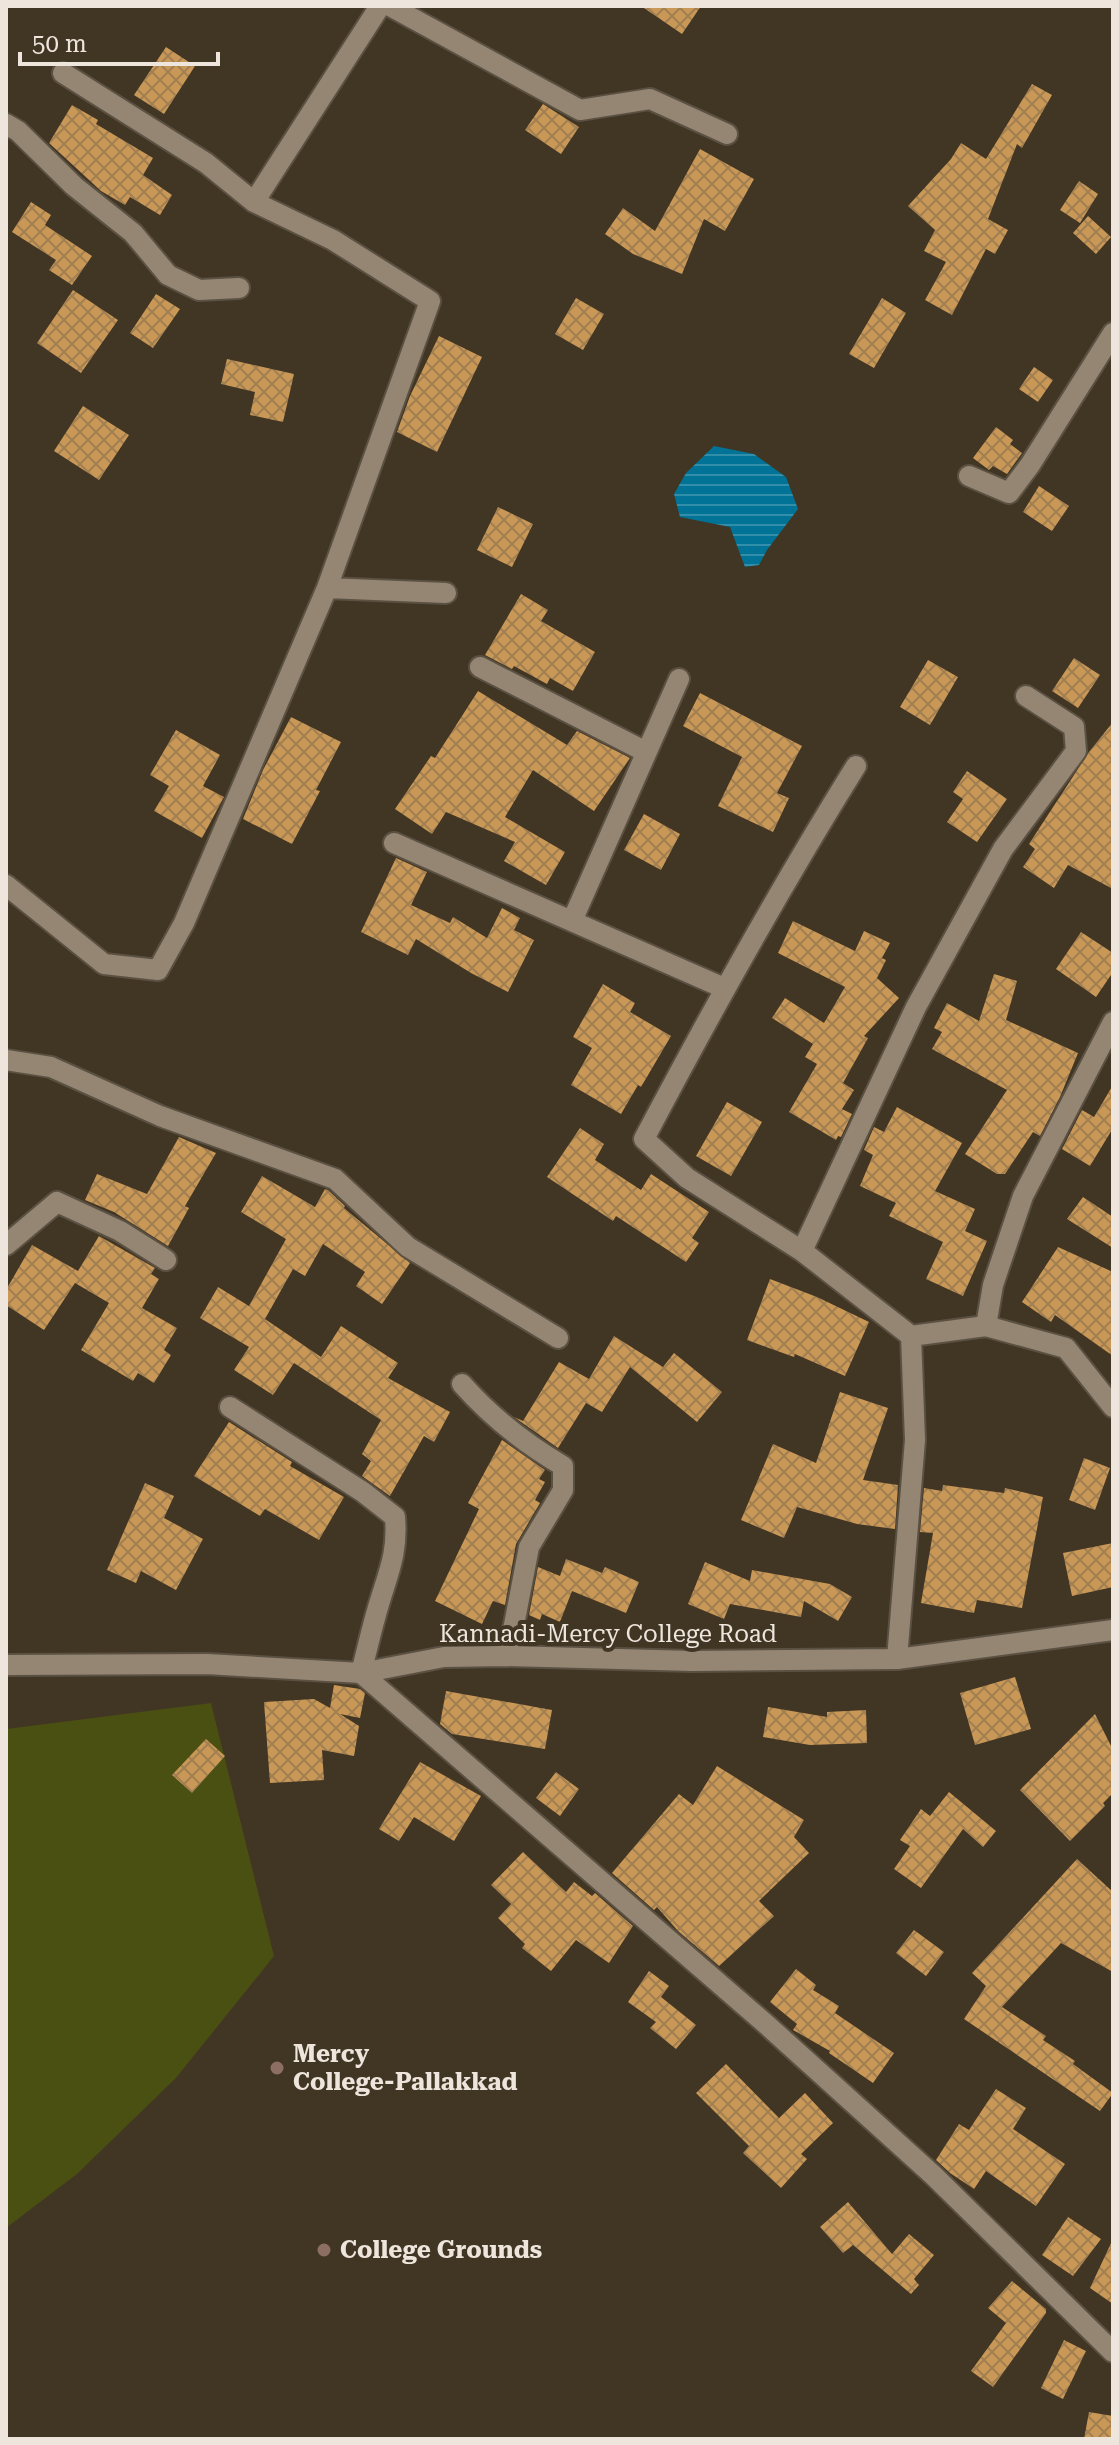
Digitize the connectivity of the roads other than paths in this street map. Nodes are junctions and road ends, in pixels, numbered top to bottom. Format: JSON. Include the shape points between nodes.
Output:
{"nodes":[{"id":1,"x":380,"y":6,"type":"edge"},
{"id":2,"x":390,"y":6,"type":"edge"},
{"id":3,"x":63,"y":73,"type":"dead end"},
{"id":4,"x":6,"y":124,"type":"edge"},
{"id":5,"x":727,"y":134,"type":"dead end"},
{"id":6,"x":254,"y":202,"type":"junction"},
{"id":7,"x":239,"y":288,"type":"dead end"},
{"id":8,"x":1113,"y":333,"type":"edge"},
{"id":9,"x":969,"y":476,"type":"dead end"},
{"id":10,"x":327,"y":588,"type":"junction"},
{"id":11,"x":446,"y":593,"type":"dead end"},
{"id":12,"x":480,"y":667,"type":"dead end"},
{"id":13,"x":679,"y":679,"type":"dead end"},
{"id":14,"x":1026,"y":696,"type":"dead end"},
{"id":15,"x":646,"y":752,"type":"junction"},
{"id":16,"x":856,"y":766,"type":"dead end"},
{"id":17,"x":394,"y":843,"type":"dead end"},
{"id":18,"x":6,"y":885,"type":"edge"},
{"id":19,"x":572,"y":921,"type":"junction"},
{"id":20,"x":724,"y":988,"type":"junction"},
{"id":21,"x":1113,"y":1022,"type":"edge"},
{"id":22,"x":6,"y":1060,"type":"edge"},
{"id":23,"x":6,"y":1245,"type":"edge"},
{"id":24,"x":802,"y":1251,"type":"junction"},
{"id":25,"x":166,"y":1260,"type":"dead end"},
{"id":26,"x":986,"y":1326,"type":"junction"},
{"id":27,"x":911,"y":1336,"type":"junction"},
{"id":28,"x":558,"y":1338,"type":"dead end"},
{"id":29,"x":462,"y":1384,"type":"dead end"},
{"id":30,"x":230,"y":1407,"type":"dead end"},
{"id":31,"x":1113,"y":1407,"type":"edge"},
{"id":32,"x":1113,"y":1630,"type":"edge"},
{"id":33,"x":505,"y":1656,"type":"junction"},
{"id":34,"x":897,"y":1659,"type":"junction"},
{"id":35,"x":6,"y":1665,"type":"edge"},
{"id":36,"x":361,"y":1673,"type":"junction"},
{"id":37,"x":1113,"y":2352,"type":"edge"}],
"edges":[{"from":1,"to":6,"type":"street"},
{"from":2,"to":5,"type":"street","via":[[580,110],[650,99]]},
{"from":3,"to":6,"type":"street","via":[[206,163]]},
{"from":4,"to":7,"type":"street","via":[[133,233],[168,275],[199,290]]},
{"from":6,"to":10,"type":"street","via":[[333,240],[430,301]]},
{"from":8,"to":9,"type":"street","via":[[1009,493]]},
{"from":10,"to":11,"type":"street"},
{"from":10,"to":18,"type":"street","via":[[184,923],[158,970],[104,964]]},
{"from":12,"to":15,"type":"street"},
{"from":13,"to":15,"type":"street"},
{"from":14,"to":24,"type":"street","via":[[1074,727],[1076,751],[1003,849],[916,1007]]},
{"from":15,"to":19,"type":"street"},
{"from":16,"to":20,"type":"street"},
{"from":17,"to":19,"type":"street"},
{"from":19,"to":20,"type":"street"},
{"from":20,"to":24,"type":"street","via":[[644,1139],[687,1178]]},
{"from":21,"to":26,"type":"street","via":[[1023,1196],[993,1285]]},
{"from":22,"to":28,"type":"street","via":[[51,1067],[160,1116],[335,1179],[408,1247]]},
{"from":23,"to":25,"type":"street","via":[[57,1202]]},
{"from":24,"to":27,"type":"street"},
{"from":26,"to":27,"type":"street"},
{"from":26,"to":31,"type":"street","via":[[1066,1348]]},
{"from":27,"to":34,"type":"street","via":[[915,1440]]},
{"from":29,"to":33,"type":"street","via":[[489,1414],[563,1466],[563,1490],[529,1547]]},
{"from":30,"to":36,"type":"street","via":[[395,1517],[393,1563]]},
{"from":32,"to":34,"type":"street","name":"Kannadi-Mercy College Road"},
{"from":33,"to":34,"type":"street","name":"Kannadi-Mercy College Road"},
{"from":33,"to":36,"type":"street","name":"Kannadi-Mercy College Road","via":[[444,1657]]},
{"from":35,"to":36,"type":"street","name":"Kannadi-Mercy College Road","via":[[207,1664]]},
{"from":36,"to":37,"type":"street","via":[[933,2175]]}]}
